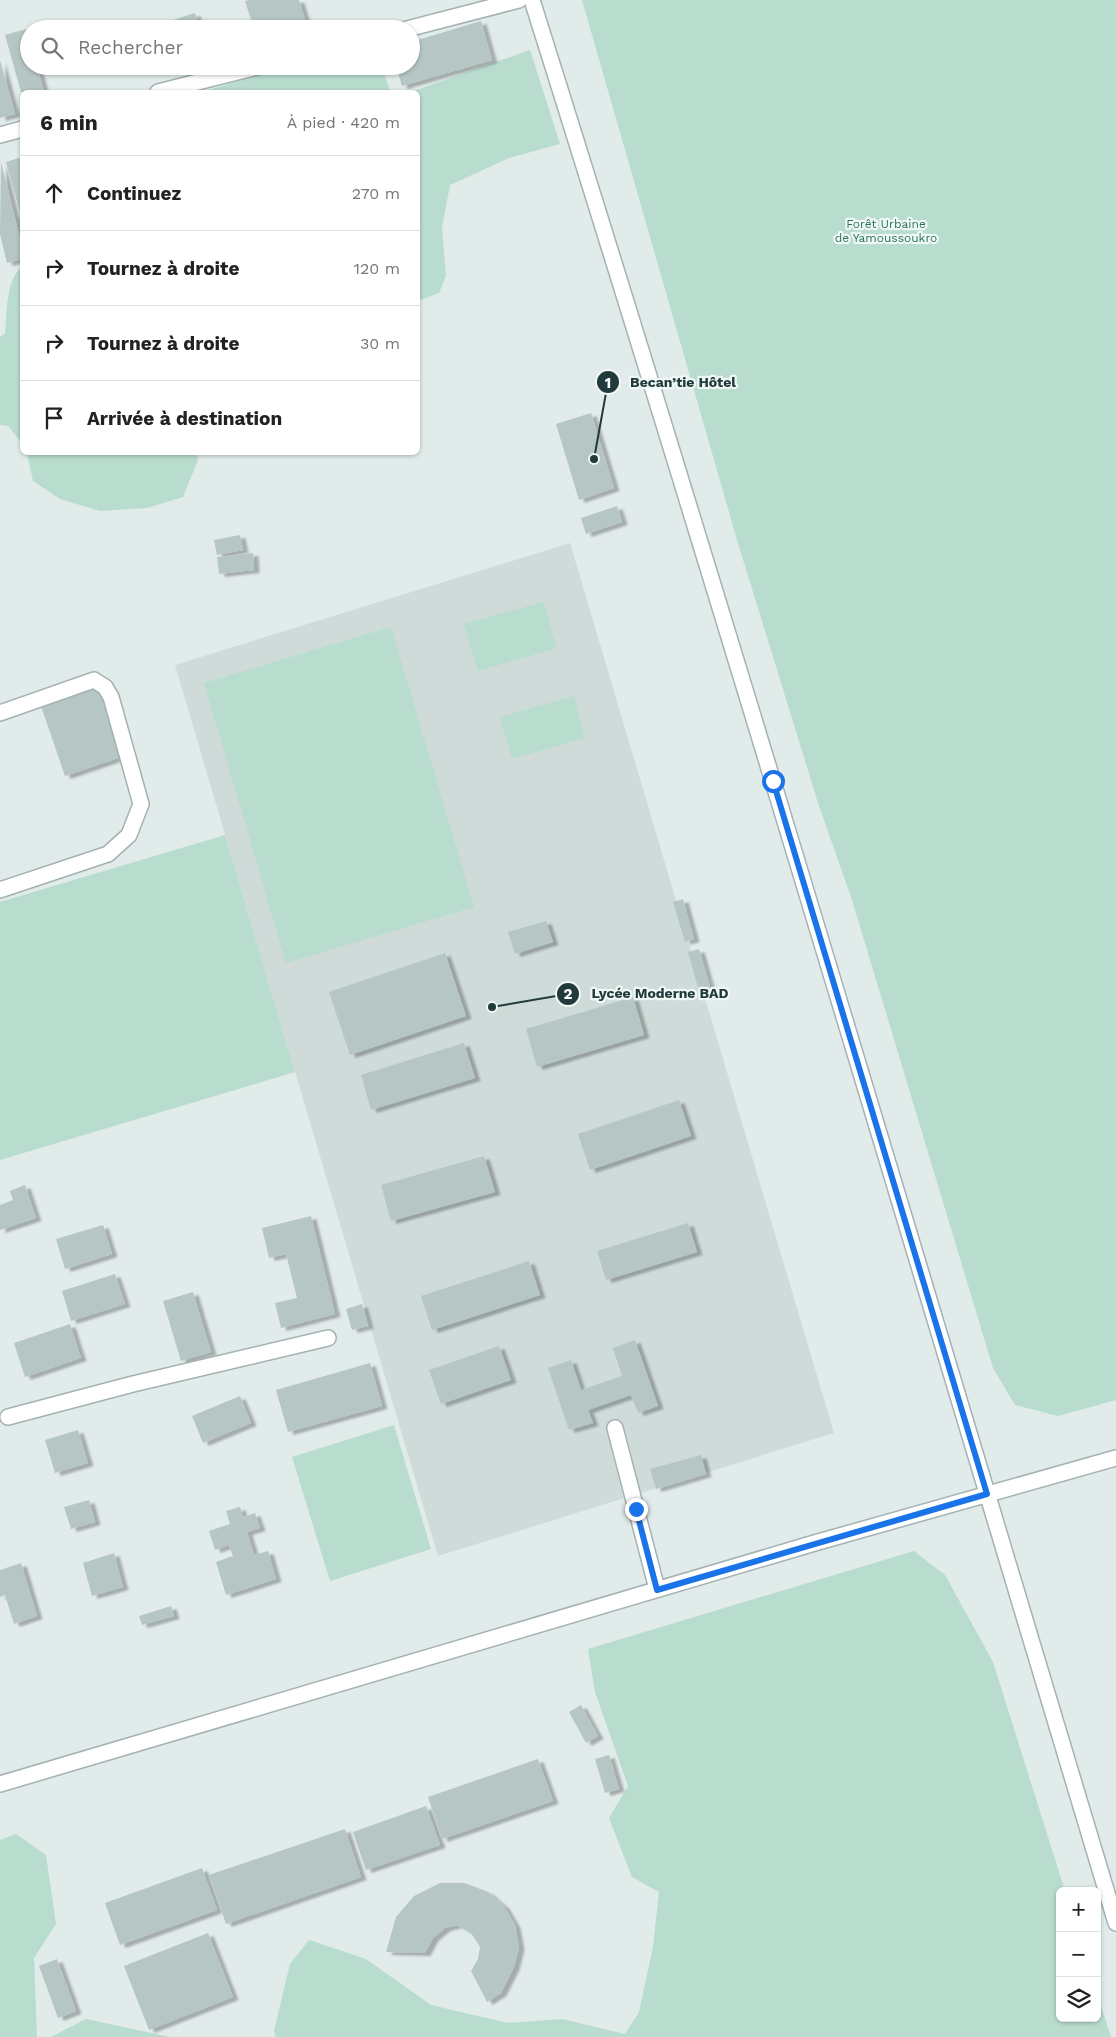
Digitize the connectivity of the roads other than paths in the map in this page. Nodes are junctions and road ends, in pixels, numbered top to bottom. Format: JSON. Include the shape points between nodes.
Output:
{"nodes":[{"id":1,"x":519,"y":0,"type":"edge"},
{"id":2,"x":532,"y":0,"type":"edge"},
{"id":3,"x":420,"y":26,"type":"edge"},
{"id":4,"x":225,"y":75,"type":"edge"},
{"id":5,"x":166,"y":90,"type":"edge"},
{"id":6,"x":20,"y":130,"type":"edge"},
{"id":7,"x":0,"y":135,"type":"edge"},
{"id":8,"x":0,"y":713,"type":"edge"},
{"id":9,"x":0,"y":890,"type":"edge"},
{"id":10,"x":328,"y":1338,"type":"dead end"},
{"id":11,"x":8,"y":1417,"type":"dead end"},
{"id":12,"x":615,"y":1428,"type":"dead end"},
{"id":13,"x":1116,"y":1458,"type":"edge"},
{"id":14,"x":987,"y":1494,"type":"junction"},
{"id":15,"x":657,"y":1590,"type":"junction"},
{"id":16,"x":0,"y":1784,"type":"edge"},
{"id":17,"x":1116,"y":1923,"type":"edge"}],
"edges":[{"from":1,"to":3,"type":"street"},
{"from":2,"to":14,"type":"street","via":[[765,753]]},
{"from":4,"to":5,"type":"street"},
{"from":6,"to":7,"type":"street"},
{"from":8,"to":9,"type":"street","via":[[94,680],[105,687],[141,804],[129,834],[108,854]]},
{"from":10,"to":11,"type":"street"},
{"from":12,"to":15,"type":"street"},
{"from":13,"to":14,"type":"street"},
{"from":14,"to":15,"type":"street"},
{"from":14,"to":17,"type":"street"},
{"from":15,"to":16,"type":"street"}]}
